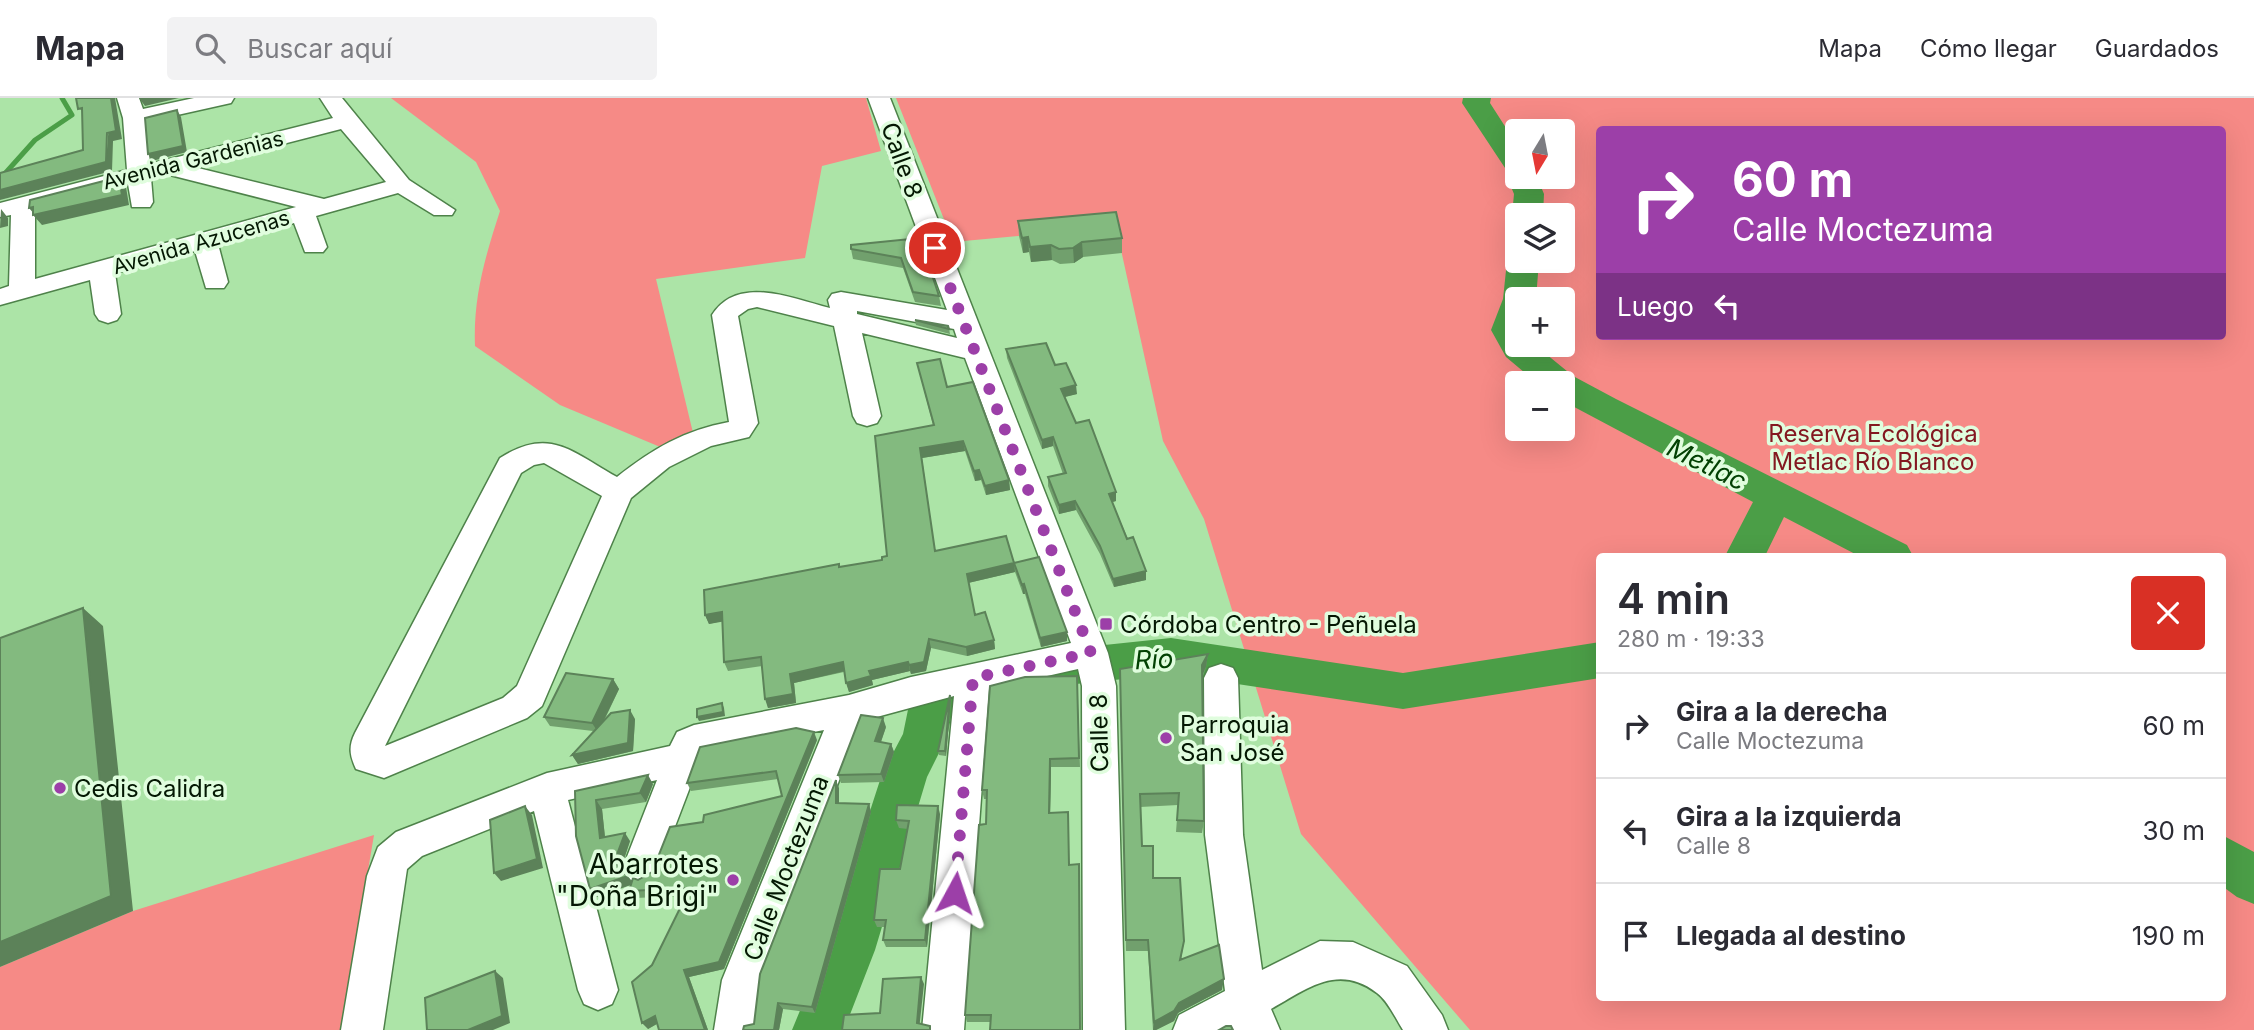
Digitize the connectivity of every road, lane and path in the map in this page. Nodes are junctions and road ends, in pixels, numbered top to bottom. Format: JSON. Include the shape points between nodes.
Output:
{"nodes":[{"id":1,"x":223,"y":98,"type":"edge"},
{"id":2,"x":331,"y":98,"type":"edge"},
{"id":3,"x":879,"y":98,"type":"edge"},
{"id":4,"x":131,"y":108,"type":"edge"},
{"id":5,"x":346,"y":121,"type":"junction"},
{"id":6,"x":166,"y":167,"type":"junction"},
{"id":7,"x":138,"y":174,"type":"junction"},
{"id":8,"x":401,"y":185,"type":"junction"},
{"id":9,"x":141,"y":202,"type":"dead end"},
{"id":10,"x":12,"y":207,"type":"edge"},
{"id":11,"x":313,"y":210,"type":"junction"},
{"id":12,"x":443,"y":210,"type":"dead end"},
{"id":13,"x":205,"y":241,"type":"junction"},
{"id":14,"x":314,"y":247,"type":"dead end"},
{"id":15,"x":102,"y":271,"type":"junction"},
{"id":16,"x":215,"y":282,"type":"dead end"},
{"id":17,"x":11,"y":294,"type":"edge"},
{"id":18,"x":108,"y":314,"type":"dead end"},
{"id":19,"x":844,"y":320,"type":"junction"},
{"id":20,"x":965,"y":321,"type":"junction"},
{"id":21,"x":977,"y":352,"type":"junction"},
{"id":22,"x":867,"y":416,"type":"dead end"},
{"id":23,"x":619,"y":492,"type":"junction"},
{"id":24,"x":1095,"y":670,"type":"junction"},
{"id":25,"x":1221,"y":678,"type":"dead end"},
{"id":26,"x":973,"y":690,"type":"junction"},
{"id":27,"x":849,"y":710,"type":"junction"},
{"id":28,"x":682,"y":760,"type":"junction"},
{"id":29,"x":547,"y":789,"type":"junction"},
{"id":30,"x":642,"y":867,"type":"dead end"},
{"id":31,"x":598,"y":990,"type":"dead end"},
{"id":32,"x":1252,"y":1015,"type":"edge"},
{"id":33,"x":362,"y":1030,"type":"edge"},
{"id":34,"x":734,"y":1030,"type":"edge"},
{"id":35,"x":943,"y":1030,"type":"edge"},
{"id":36,"x":1104,"y":1030,"type":"edge"},
{"id":37,"x":1194,"y":1030,"type":"edge"},
{"id":38,"x":1427,"y":1030,"type":"edge"}],
"edges":[{"from":1,"to":4,"type":"street"},
{"from":2,"to":5,"type":"street"},
{"from":3,"to":20,"type":"street","name":"Calle 8"},
{"from":4,"to":7,"type":"street"},
{"from":5,"to":6,"type":"street","name":"Avenida Gardenias"},
{"from":5,"to":8,"type":"street"},
{"from":6,"to":7,"type":"street","name":"Avenida Gardenias"},
{"from":6,"to":11,"type":"street"},
{"from":7,"to":9,"type":"street"},
{"from":7,"to":10,"type":"street","name":"Avenida Gardenias"},
{"from":8,"to":11,"type":"street","name":"Avenida Azucenas"},
{"from":8,"to":12,"type":"street"},
{"from":10,"to":17,"type":"street"},
{"from":11,"to":13,"type":"street","name":"Avenida Azucenas"},
{"from":11,"to":14,"type":"street"},
{"from":13,"to":15,"type":"street","name":"Avenida Azucenas"},
{"from":13,"to":16,"type":"street"},
{"from":15,"to":17,"type":"street","name":"Avenida Azucenas"},
{"from":15,"to":18,"type":"street"},
{"from":19,"to":20,"type":"street","via":[[841,300]]},
{"from":19,"to":21,"type":"street"},
{"from":19,"to":22,"type":"street"},
{"from":19,"to":23,"type":"street","via":[[757,299],[730,307],[725,315],[744,424],[739,430],[704,437],[659,459]]},
{"from":20,"to":21,"type":"street","name":"Calle 8"},
{"from":21,"to":24,"type":"street","name":"Calle 8"},
{"from":23,"to":23,"type":"street","via":[[530,696],[515,708],[384,762],[369,758],[367,744],[510,466],[527,455],[548,452]]},
{"from":24,"to":26,"type":"street"},
{"from":24,"to":36,"type":"street","name":"Calle 8"},
{"from":25,"to":32,"type":"street","via":[[1224,835]]},
{"from":26,"to":27,"type":"street","via":[[911,691]]},
{"from":26,"to":35,"type":"street"},
{"from":27,"to":28,"type":"street","via":[[694,740]]},
{"from":27,"to":34,"type":"street","name":"Calle Moctezuma","via":[[742,980]]},
{"from":28,"to":29,"type":"street"},
{"from":28,"to":30,"type":"street"},
{"from":29,"to":31,"type":"street"},
{"from":29,"to":33,"type":"street","via":[[409,844],[391,859]]},
{"from":32,"to":37,"type":"street"},
{"from":32,"to":38,"type":"street","via":[[1320,960],[1353,961],[1393,981]]}]}
